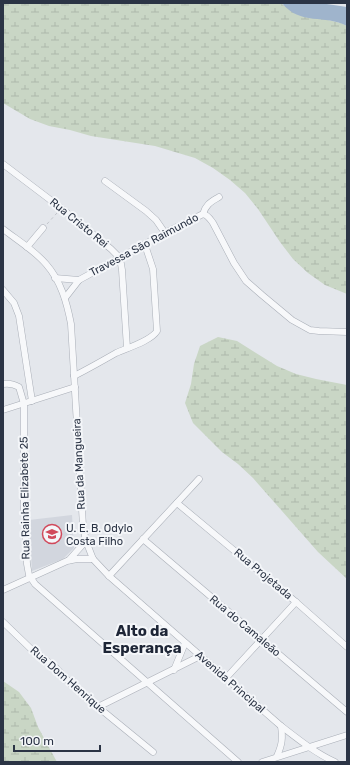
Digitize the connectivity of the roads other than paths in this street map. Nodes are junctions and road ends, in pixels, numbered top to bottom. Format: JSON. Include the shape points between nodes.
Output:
{"nodes":[{"id":1,"x":3,"y":164,"type":"edge"},
{"id":2,"x":105,"y":181,"type":"dead end"},
{"id":3,"x":219,"y":197,"type":"dead end"},
{"id":4,"x":203,"y":214,"type":"junction"},
{"id":5,"x":3,"y":228,"type":"edge"},
{"id":6,"x":43,"y":228,"type":"road end"},
{"id":7,"x":165,"y":233,"type":"junction"},
{"id":8,"x":145,"y":245,"type":"junction"},
{"id":9,"x":27,"y":247,"type":"junction"},
{"id":10,"x":120,"y":258,"type":"junction"},
{"id":11,"x":55,"y":278,"type":"junction"},
{"id":12,"x":79,"y":280,"type":"junction"},
{"id":13,"x":3,"y":290,"type":"edge"},
{"id":14,"x":64,"y":298,"type":"junction"},
{"id":15,"x":347,"y":332,"type":"edge"},
{"id":16,"x":127,"y":348,"type":"junction"},
{"id":17,"x":74,"y":376,"type":"junction"},
{"id":18,"x":3,"y":384,"type":"edge"},
{"id":19,"x":74,"y":387,"type":"junction"},
{"id":20,"x":32,"y":401,"type":"junction"},
{"id":21,"x":24,"y":404,"type":"junction"},
{"id":22,"x":3,"y":410,"type":"edge"},
{"id":23,"x":199,"y":479,"type":"dead end"},
{"id":24,"x":177,"y":503,"type":"junction"},
{"id":25,"x":143,"y":539,"type":"junction"},
{"id":26,"x":86,"y":541,"type":"junction"},
{"id":27,"x":93,"y":559,"type":"junction"},
{"id":28,"x":67,"y":561,"type":"junction"},
{"id":29,"x":108,"y":576,"type":"junction"},
{"id":30,"x":31,"y":578,"type":"junction"},
{"id":31,"x":3,"y":590,"type":"edge"},
{"id":32,"x":296,"y":602,"type":"junction"},
{"id":33,"x":3,"y":622,"type":"edge"},
{"id":34,"x":261,"y":640,"type":"junction"},
{"id":35,"x":185,"y":643,"type":"junction"},
{"id":36,"x":347,"y":647,"type":"edge"},
{"id":37,"x":200,"y":656,"type":"junction"},
{"id":38,"x":174,"y":670,"type":"junction"},
{"id":39,"x":226,"y":678,"type":"junction"},
{"id":40,"x":148,"y":683,"type":"junction"},
{"id":41,"x":98,"y":707,"type":"junction"},
{"id":42,"x":347,"y":712,"type":"edge"},
{"id":43,"x":281,"y":726,"type":"junction"},
{"id":44,"x":347,"y":735,"type":"edge"},
{"id":45,"x":309,"y":747,"type":"junction"},
{"id":46,"x":152,"y":752,"type":"dead end"},
{"id":47,"x":277,"y":756,"type":"junction"},
{"id":48,"x":238,"y":762,"type":"edge"},
{"id":49,"x":262,"y":762,"type":"edge"},
{"id":50,"x":335,"y":762,"type":"edge"}],
"edges":[{"from":1,"to":10,"type":"street","name":"Rua Cristo Rei","via":[[61,208]]},
{"from":2,"to":7,"type":"street","via":[[146,211]]},
{"from":3,"to":4,"type":"street","via":[[206,206]]},
{"from":4,"to":7,"type":"street","name":"Travessa São Raimundo"},
{"from":4,"to":15,"type":"street","name":"Travessa São Raimundo","via":[[213,223],[246,281],[292,320],[319,332]]},
{"from":5,"to":9,"type":"street","name":"Rua da Mangueira"},
{"from":6,"to":9,"type":"street"},
{"from":7,"to":8,"type":"street","name":"Travessa São Raimundo"},
{"from":8,"to":10,"type":"street","name":"Travessa São Raimundo"},
{"from":8,"to":16,"type":"street","via":[[153,269],[157,331],[147,340]]},
{"from":9,"to":11,"type":"street","name":"Rua da Mangueira","via":[[46,264]]},
{"from":10,"to":12,"type":"street","name":"Travessa São Raimundo"},
{"from":10,"to":16,"type":"street"},
{"from":11,"to":12,"type":"street","name":"Travessa São Raimundo"},
{"from":11,"to":14,"type":"street","name":"Rua da Mangueira"},
{"from":12,"to":14,"type":"street","name":"Travessa São Raimundo"},
{"from":13,"to":20,"type":"street","via":[[14,303],[18,316]]},
{"from":14,"to":17,"type":"street","name":"Rua da Mangueira","via":[[71,324]]},
{"from":16,"to":17,"type":"street"},
{"from":17,"to":19,"type":"street","name":"Rua da Mangueira"},
{"from":18,"to":21,"type":"street","via":[[15,384],[19,387]]},
{"from":19,"to":20,"type":"street"},
{"from":19,"to":26,"type":"street","name":"Rua da Mangueira","via":[[82,526]]},
{"from":20,"to":21,"type":"street"},
{"from":21,"to":22,"type":"street"},
{"from":21,"to":30,"type":"street","name":"Rua Rainha Elizabete 25","via":[[24,509],[27,564]]},
{"from":23,"to":24,"type":"street"},
{"from":24,"to":25,"type":"street"},
{"from":24,"to":32,"type":"street","name":"Rua Projetada"},
{"from":25,"to":29,"type":"street"},
{"from":25,"to":34,"type":"street","name":"Rua do Camaleão"},
{"from":26,"to":27,"type":"street","name":"Avenida Principal"},
{"from":26,"to":28,"type":"street"},
{"from":27,"to":28,"type":"street"},
{"from":27,"to":29,"type":"street","name":"Avenida Principal"},
{"from":28,"to":30,"type":"street"},
{"from":29,"to":35,"type":"street","name":"Avenida Principal"},
{"from":30,"to":31,"type":"street"},
{"from":30,"to":40,"type":"street"},
{"from":32,"to":34,"type":"street"},
{"from":32,"to":36,"type":"street","name":"Rua Projetada"},
{"from":33,"to":41,"type":"street","name":"Rua Dom Henrique"},
{"from":34,"to":39,"type":"street"},
{"from":34,"to":42,"type":"street","name":"Rua do Camaleão"},
{"from":35,"to":37,"type":"street","name":"Avenida Principal"},
{"from":35,"to":38,"type":"street"},
{"from":37,"to":38,"type":"street"},
{"from":37,"to":39,"type":"street","name":"Avenida Principal"},
{"from":38,"to":40,"type":"street"},
{"from":39,"to":43,"type":"street","name":"Avenida Principal"},
{"from":40,"to":41,"type":"street"},
{"from":40,"to":48,"type":"street"},
{"from":41,"to":46,"type":"street","name":"Rua Dom Henrique"},
{"from":43,"to":45,"type":"street","name":"Avenida Principal"},
{"from":43,"to":47,"type":"street","via":[[282,740]]},
{"from":44,"to":45,"type":"street"},
{"from":45,"to":47,"type":"street"},
{"from":45,"to":50,"type":"street","name":"Avenida Principal"},
{"from":47,"to":49,"type":"street"}]}
